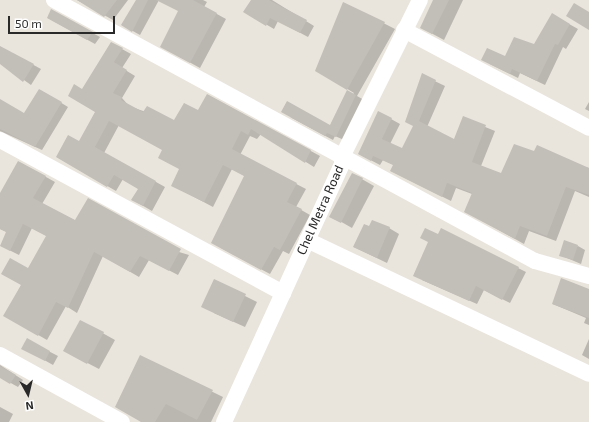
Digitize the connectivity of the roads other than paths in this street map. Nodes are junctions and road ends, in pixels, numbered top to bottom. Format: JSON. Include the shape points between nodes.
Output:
{"nodes":[{"id":1,"x":54,"y":0,"type":"edge"},
{"id":2,"x":414,"y":2,"type":"edge"},
{"id":3,"x":404,"y":30,"type":"junction"},
{"id":4,"x":589,"y":128,"type":"edge"},
{"id":5,"x":0,"y":140,"type":"edge"},
{"id":6,"x":342,"y":157,"type":"junction"},
{"id":7,"x":307,"y":240,"type":"junction"},
{"id":8,"x":589,"y":276,"type":"edge"},
{"id":9,"x":283,"y":293,"type":"junction"},
{"id":10,"x":0,"y":355,"type":"edge"},
{"id":11,"x":589,"y":374,"type":"edge"},
{"id":12,"x":122,"y":422,"type":"edge"},
{"id":13,"x":224,"y":422,"type":"edge"}],
"edges":[{"from":1,"to":6,"type":"street"},
{"from":2,"to":3,"type":"street","name":"Chel Metra Road"},
{"from":3,"to":4,"type":"street"},
{"from":3,"to":6,"type":"street","name":"Chel Metra Road"},
{"from":5,"to":9,"type":"street"},
{"from":6,"to":7,"type":"street","name":"Chel Metra Road"},
{"from":6,"to":8,"type":"street","via":[[535,261]]},
{"from":7,"to":9,"type":"street","name":"Chel Metra Road"},
{"from":7,"to":11,"type":"street"},
{"from":9,"to":13,"type":"street","name":"Chel Metra Road"},
{"from":10,"to":12,"type":"street"}]}
